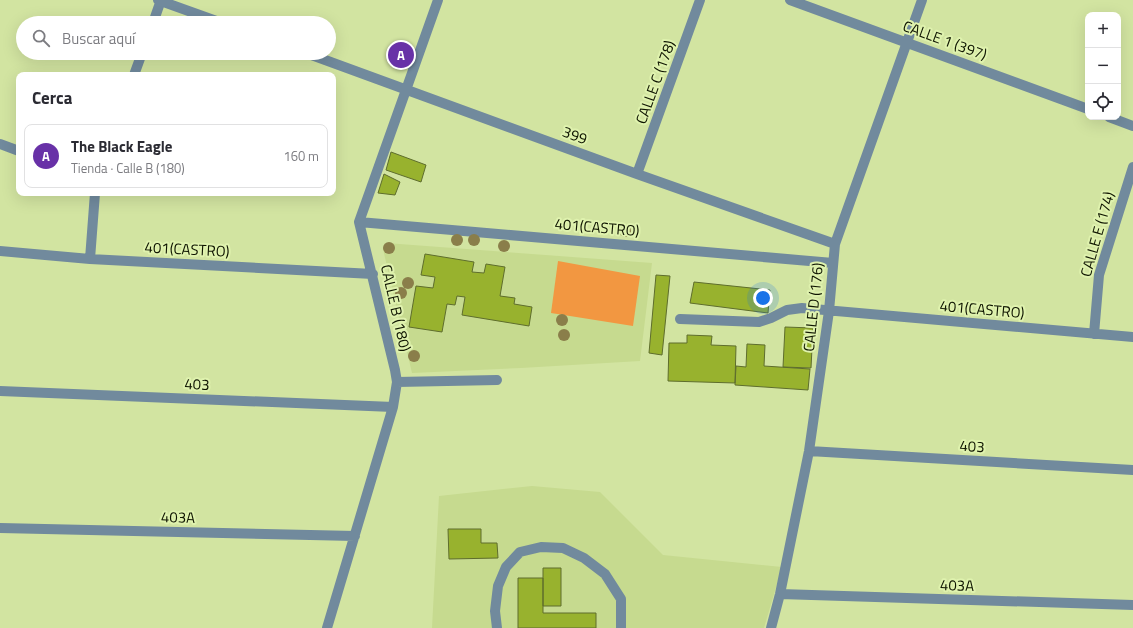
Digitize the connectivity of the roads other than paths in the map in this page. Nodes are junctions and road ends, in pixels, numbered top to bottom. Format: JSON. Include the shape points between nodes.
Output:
{"nodes":[{"id":1,"x":160,"y":0,"type":"edge"},
{"id":2,"x":438,"y":0,"type":"edge"},
{"id":3,"x":700,"y":0,"type":"edge"},
{"id":4,"x":790,"y":0,"type":"edge"},
{"id":5,"x":922,"y":0,"type":"edge"},
{"id":6,"x":155,"y":16,"type":"edge"},
{"id":7,"x":203,"y":16,"type":"edge"},
{"id":8,"x":906,"y":42,"type":"junction"},
{"id":9,"x":139,"y":60,"type":"edge"},
{"id":10,"x":325,"y":60,"type":"edge"},
{"id":11,"x":135,"y":72,"type":"edge"},
{"id":12,"x":406,"y":89,"type":"junction"},
{"id":13,"x":1085,"y":108,"type":"edge"},
{"id":14,"x":1117,"y":120,"type":"edge"},
{"id":15,"x":1133,"y":126,"type":"edge"},
{"id":16,"x":0,"y":144,"type":"edge"},
{"id":17,"x":16,"y":149,"type":"edge"},
{"id":18,"x":1133,"y":167,"type":"edge"},
{"id":19,"x":637,"y":174,"type":"junction"},
{"id":20,"x":96,"y":196,"type":"edge"},
{"id":21,"x":359,"y":222,"type":"junction"},
{"id":22,"x":835,"y":244,"type":"junction"},
{"id":23,"x":0,"y":251,"type":"edge"},
{"id":24,"x":90,"y":259,"type":"junction"},
{"id":25,"x":833,"y":263,"type":"junction"},
{"id":26,"x":373,"y":274,"type":"junction"},
{"id":27,"x":829,"y":311,"type":"junction"},
{"id":28,"x":680,"y":318,"type":"dead end"},
{"id":29,"x":1094,"y":334,"type":"junction"},
{"id":30,"x":1133,"y":337,"type":"edge"},
{"id":31,"x":497,"y":380,"type":"dead end"},
{"id":32,"x":397,"y":382,"type":"junction"},
{"id":33,"x":0,"y":391,"type":"edge"},
{"id":34,"x":393,"y":407,"type":"junction"},
{"id":35,"x":810,"y":451,"type":"junction"},
{"id":36,"x":1133,"y":470,"type":"edge"},
{"id":37,"x":0,"y":528,"type":"edge"},
{"id":38,"x":355,"y":536,"type":"junction"},
{"id":39,"x":780,"y":594,"type":"junction"},
{"id":40,"x":1133,"y":605,"type":"edge"},
{"id":41,"x":328,"y":628,"type":"edge"},
{"id":42,"x":497,"y":628,"type":"edge"},
{"id":43,"x":621,"y":628,"type":"edge"},
{"id":44,"x":771,"y":628,"type":"edge"}],
"edges":[{"from":1,"to":6,"type":"street"},
{"from":1,"to":7,"type":"street"},
{"from":2,"to":12,"type":"street"},
{"from":3,"to":19,"type":"street","name":"CALLE C (178)"},
{"from":4,"to":8,"type":"street","name":"CALLE 1 (397)"},
{"from":5,"to":8,"type":"street","name":"CALLE D (176)"},
{"from":8,"to":13,"type":"street","name":"CALLE 1 (397)"},
{"from":8,"to":22,"type":"street","name":"CALLE D (176)"},
{"from":9,"to":11,"type":"street"},
{"from":10,"to":12,"type":"street","name":"399"},
{"from":12,"to":19,"type":"street","name":"399"},
{"from":12,"to":21,"type":"street"},
{"from":14,"to":15,"type":"street"},
{"from":16,"to":17,"type":"street"},
{"from":18,"to":29,"type":"street","name":"CALLE E (174)","via":[[1099,275]]},
{"from":19,"to":22,"type":"street","name":"399"},
{"from":20,"to":24,"type":"street"},
{"from":21,"to":25,"type":"street","name":"401(CASTRO)"},
{"from":21,"to":26,"type":"street","name":"CALLE B (180)"},
{"from":22,"to":25,"type":"street","name":"CALLE D (176)"},
{"from":23,"to":24,"type":"street","name":"401(CASTRO)"},
{"from":24,"to":26,"type":"street","name":"401(CASTRO)"},
{"from":25,"to":27,"type":"street","name":"CALLE D (176)"},
{"from":26,"to":32,"type":"street","name":"CALLE B (180)"},
{"from":27,"to":28,"type":"street","name":"401(CASTRO)","via":[[802,308],[787,310],[760,322]]},
{"from":27,"to":29,"type":"street","name":"401(CASTRO)"},
{"from":27,"to":35,"type":"street","name":"CALLE D (176)"},
{"from":29,"to":30,"type":"street","name":"401(CASTRO)"},
{"from":31,"to":32,"type":"street"},
{"from":32,"to":34,"type":"street","name":"CALLE B (180)"},
{"from":33,"to":34,"type":"street","name":"403"},
{"from":34,"to":38,"type":"street","name":"CALLE B (180)"},
{"from":35,"to":36,"type":"street","name":"403"},
{"from":35,"to":39,"type":"street","name":"CALLE D (176)"},
{"from":37,"to":38,"type":"street","name":"403A"},
{"from":38,"to":41,"type":"street","name":"CALLE B (180)"},
{"from":39,"to":40,"type":"street","name":"403A"},
{"from":39,"to":44,"type":"street","name":"CALLE D (176)"},
{"from":42,"to":43,"type":"street","via":[[495,611],[498,586],[506,567],[520,552],[541,547],[563,548],[584,558],[605,574],[620,599]]}]}
